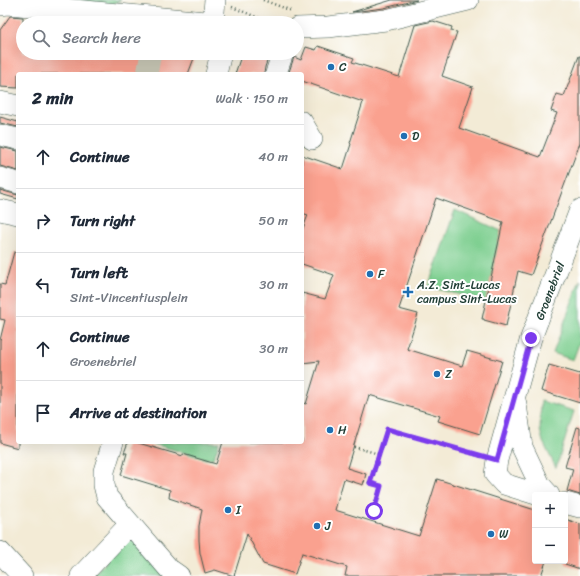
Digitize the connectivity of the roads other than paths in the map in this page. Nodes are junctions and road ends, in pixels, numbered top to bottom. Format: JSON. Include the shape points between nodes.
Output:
{"nodes":[{"id":1,"x":214,"y":0,"type":"edge"},
{"id":2,"x":468,"y":0,"type":"edge"},
{"id":3,"x":0,"y":5,"type":"edge"},
{"id":4,"x":121,"y":16,"type":"edge"},
{"id":5,"x":213,"y":16,"type":"edge"},
{"id":6,"x":304,"y":28,"type":"edge"},
{"id":7,"x":219,"y":60,"type":"edge"},
{"id":8,"x":281,"y":60,"type":"edge"},
{"id":9,"x":216,"y":72,"type":"edge"},
{"id":10,"x":276,"y":72,"type":"edge"},
{"id":11,"x":0,"y":102,"type":"edge"},
{"id":12,"x":16,"y":106,"type":"edge"},
{"id":13,"x":0,"y":135,"type":"edge"},
{"id":14,"x":16,"y":139,"type":"edge"},
{"id":15,"x":0,"y":178,"type":"edge"},
{"id":16,"x":16,"y":182,"type":"edge"},
{"id":17,"x":0,"y":210,"type":"edge"},
{"id":18,"x":580,"y":210,"type":"edge"},
{"id":19,"x":16,"y":214,"type":"edge"},
{"id":20,"x":515,"y":396,"type":"junction"},
{"id":21,"x":112,"y":444,"type":"edge"},
{"id":22,"x":546,"y":492,"type":"edge"},
{"id":23,"x":532,"y":493,"type":"edge"},
{"id":24,"x":568,"y":504,"type":"edge"},
{"id":25,"x":580,"y":508,"type":"edge"},
{"id":26,"x":130,"y":524,"type":"junction"},
{"id":27,"x":0,"y":552,"type":"edge"},
{"id":28,"x":22,"y":576,"type":"edge"},
{"id":29,"x":81,"y":576,"type":"edge"},
{"id":30,"x":179,"y":576,"type":"edge"}],
"edges":[{"from":1,"to":5,"type":"street"},
{"from":2,"to":6,"type":"street","via":[[386,20],[328,28]]},
{"from":3,"to":4,"type":"street"},
{"from":7,"to":9,"type":"street"},
{"from":8,"to":10,"type":"street"},
{"from":11,"to":12,"type":"street"},
{"from":13,"to":14,"type":"street"},
{"from":15,"to":16,"type":"street"},
{"from":17,"to":19,"type":"street"},
{"from":18,"to":20,"type":"street","name":"Groenebriel","via":[[531,338]]},
{"from":20,"to":22,"type":"street","via":[[522,447],[540,485]]},
{"from":20,"to":23,"type":"street","name":"Groenebriel","via":[[497,460],[496,474],[504,484]]},
{"from":21,"to":26,"type":"street","via":[[104,471],[104,484],[107,497]]},
{"from":24,"to":25,"type":"street"},
{"from":26,"to":29,"type":"street"},
{"from":26,"to":30,"type":"street","via":[[169,569]]},
{"from":27,"to":28,"type":"street"}]}
